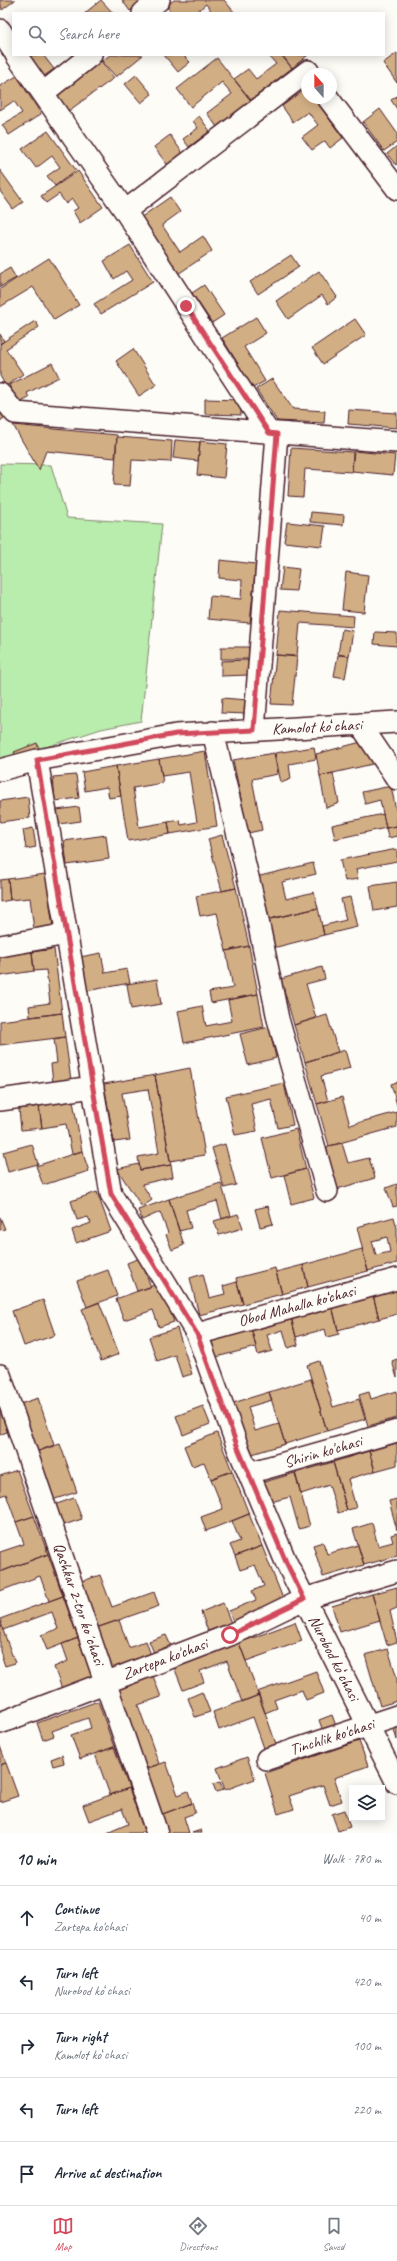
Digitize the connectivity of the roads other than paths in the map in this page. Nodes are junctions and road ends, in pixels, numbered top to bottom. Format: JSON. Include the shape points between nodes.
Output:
{"nodes":[{"id":1,"x":159,"y":0,"type":"edge"},
{"id":2,"x":144,"y":12,"type":"edge"},
{"id":3,"x":0,"y":30,"type":"edge"},
{"id":4,"x":12,"y":48,"type":"edge"},
{"id":5,"x":17,"y":56,"type":"edge"},
{"id":6,"x":90,"y":56,"type":"edge"},
{"id":7,"x":301,"y":76,"type":"edge"},
{"id":8,"x":42,"y":94,"type":"junction"},
{"id":9,"x":333,"y":104,"type":"edge"},
{"id":10,"x":397,"y":189,"type":"edge"},
{"id":11,"x":125,"y":211,"type":"junction"},
{"id":12,"x":0,"y":394,"type":"edge"},
{"id":13,"x":273,"y":434,"type":"junction"},
{"id":14,"x":397,"y":442,"type":"edge"},
{"id":15,"x":397,"y":722,"type":"edge"},
{"id":16,"x":360,"y":724,"type":"junction"},
{"id":17,"x":254,"y":730,"type":"junction"},
{"id":18,"x":213,"y":732,"type":"junction"},
{"id":19,"x":37,"y":760,"type":"junction"},
{"id":20,"x":0,"y":770,"type":"edge"},
{"id":21,"x":397,"y":779,"type":"edge"},
{"id":22,"x":67,"y":934,"type":"junction"},
{"id":23,"x":0,"y":946,"type":"edge"},
{"id":24,"x":93,"y":1087,"type":"junction"},
{"id":25,"x":0,"y":1100,"type":"edge"},
{"id":26,"x":327,"y":1191,"type":"dead end"},
{"id":27,"x":397,"y":1279,"type":"edge"},
{"id":28,"x":197,"y":1334,"type":"junction"},
{"id":29,"x":0,"y":1376,"type":"edge"},
{"id":30,"x":397,"y":1431,"type":"edge"},
{"id":31,"x":249,"y":1473,"type":"junction"},
{"id":32,"x":397,"y":1571,"type":"edge"},
{"id":33,"x":304,"y":1599,"type":"junction"},
{"id":34,"x":105,"y":1682,"type":"junction"},
{"id":35,"x":397,"y":1716,"type":"edge"},
{"id":36,"x":0,"y":1723,"type":"edge"},
{"id":37,"x":367,"y":1725,"type":"junction"},
{"id":38,"x":267,"y":1759,"type":"dead end"},
{"id":39,"x":397,"y":1783,"type":"edge"},
{"id":40,"x":157,"y":1833,"type":"edge"}],
"edges":[{"from":1,"to":2,"type":"street"},
{"from":3,"to":4,"type":"street"},
{"from":5,"to":8,"type":"street"},
{"from":6,"to":8,"type":"street"},
{"from":7,"to":11,"type":"street"},
{"from":8,"to":11,"type":"street"},
{"from":9,"to":10,"type":"street"},
{"from":11,"to":13,"type":"street"},
{"from":12,"to":13,"type":"street","via":[[15,413]]},
{"from":13,"to":14,"type":"street"},
{"from":13,"to":17,"type":"street"},
{"from":15,"to":16,"type":"street","name":"Kamolot koʻchasi"},
{"from":16,"to":17,"type":"street","name":"Kamolot koʻchasi"},
{"from":16,"to":21,"type":"street"},
{"from":17,"to":18,"type":"street","name":"Kamolot koʻchasi"},
{"from":18,"to":19,"type":"street","name":"Kamolot koʻchasi","via":[[176,734]]},
{"from":18,"to":26,"type":"street","via":[[255,906],[278,1018]]},
{"from":19,"to":20,"type":"street","name":"Kamolot koʻchasi"},
{"from":19,"to":22,"type":"street","name":"Nurobod koʻchasi"},
{"from":22,"to":23,"type":"street"},
{"from":22,"to":24,"type":"street","name":"Nurobod koʻchasi"},
{"from":24,"to":25,"type":"street"},
{"from":24,"to":28,"type":"street","name":"Nurobod koʻchasi","via":[[111,1194]]},
{"from":27,"to":28,"type":"street","name":"Obod Mahalla ko‘chasi"},
{"from":28,"to":31,"type":"street","name":"Nurobod koʻchasi"},
{"from":29,"to":34,"type":"street","name":"Qashkar 2-tor koʼchasi"},
{"from":30,"to":31,"type":"street","name":"Shirin ko'chasi"},
{"from":31,"to":33,"type":"street","name":"Nurobod koʻchasi"},
{"from":32,"to":33,"type":"street","name":"Zartepa ko'chasi"},
{"from":33,"to":34,"type":"street","name":"Zartepa ko'chasi","via":[[230,1635]]},
{"from":33,"to":37,"type":"street","name":"Nurobod koʻchasi"},
{"from":34,"to":36,"type":"street","name":"Zartepa ko'chasi"},
{"from":34,"to":40,"type":"street","name":"Qashkar 2-tor koʼchasi"},
{"from":35,"to":37,"type":"street","name":"Tinchlik ko'chasi"},
{"from":37,"to":38,"type":"street","name":"Tinchlik ko'chasi"},
{"from":37,"to":39,"type":"street","name":"Nurobod koʻchasi"}]}
